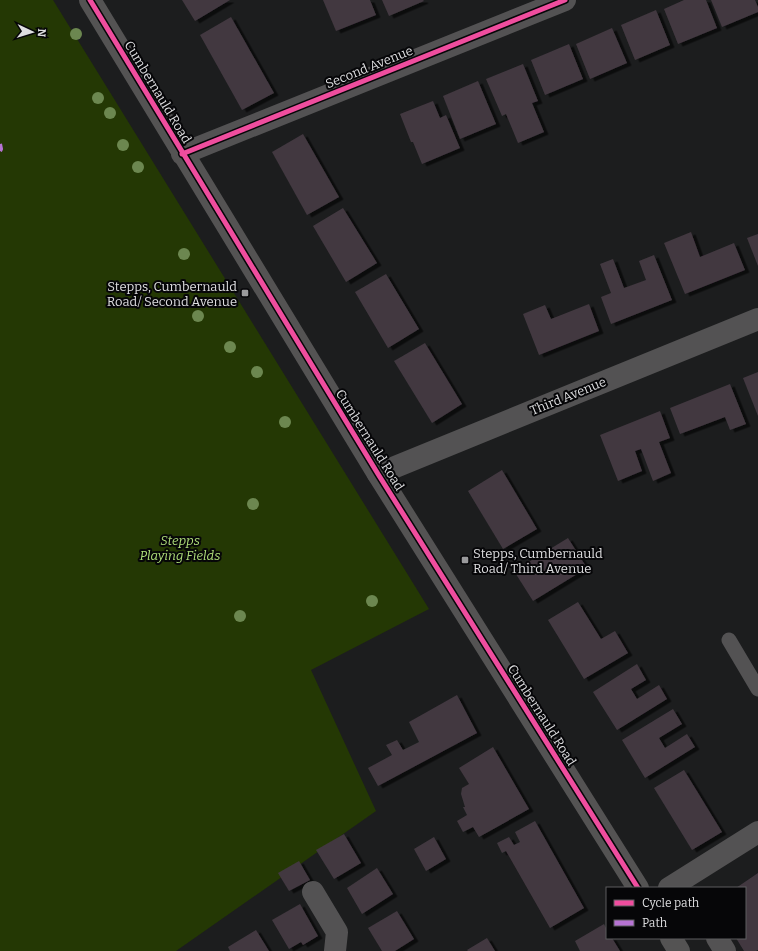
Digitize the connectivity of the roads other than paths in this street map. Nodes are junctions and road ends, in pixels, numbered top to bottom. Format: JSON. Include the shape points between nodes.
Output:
{"nodes":[{"id":1,"x":90,"y":0,"type":"edge"},
{"id":2,"x":565,"y":0,"type":"edge"},
{"id":3,"x":182,"y":154,"type":"junction"},
{"id":4,"x":758,"y":319,"type":"edge"},
{"id":5,"x":378,"y":474,"type":"junction"},
{"id":6,"x":729,"y":640,"type":"dead end"},
{"id":7,"x":758,"y":689,"type":"edge"},
{"id":8,"x":758,"y":832,"type":"edge"},
{"id":9,"x":679,"y":885,"type":"edge"},
{"id":10,"x":637,"y":887,"type":"edge"},
{"id":11,"x":313,"y":892,"type":"dead end"},
{"id":12,"x":671,"y":939,"type":"edge"},
{"id":13,"x":718,"y":939,"type":"edge"},
{"id":14,"x":335,"y":951,"type":"edge"},
{"id":15,"x":679,"y":951,"type":"edge"},
{"id":16,"x":725,"y":951,"type":"edge"}],
"edges":[{"from":1,"to":3,"type":"main road","name":"Cumbernauld Road"},
{"from":2,"to":3,"type":"street","name":"Second Avenue"},
{"from":3,"to":5,"type":"main road","name":"Cumbernauld Road"},
{"from":4,"to":5,"type":"street","name":"Third Avenue"},
{"from":5,"to":10,"type":"main road","name":"Cumbernauld Road"},
{"from":6,"to":7,"type":"lane"},
{"from":8,"to":9,"type":"street"},
{"from":11,"to":14,"type":"street","via":[[338,932]]},
{"from":12,"to":15,"type":"main road"},
{"from":13,"to":16,"type":"street"}]}
